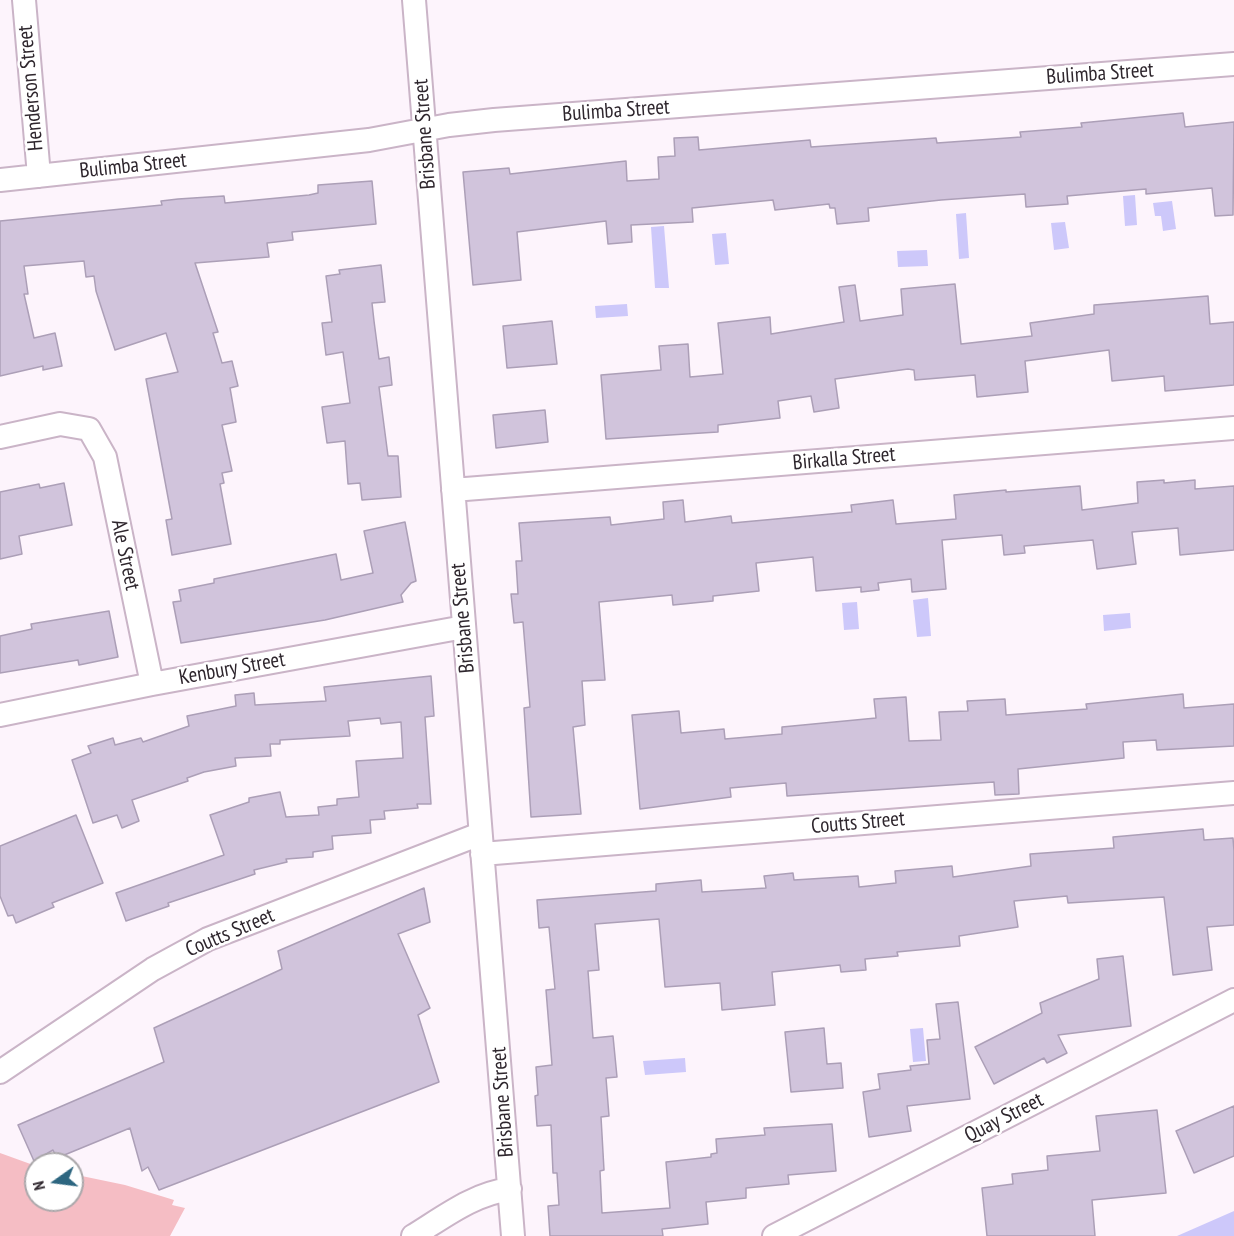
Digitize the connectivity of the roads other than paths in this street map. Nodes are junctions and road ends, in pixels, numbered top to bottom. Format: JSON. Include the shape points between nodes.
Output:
{"nodes":[{"id":1,"x":24,"y":0,"type":"edge"},
{"id":2,"x":414,"y":0,"type":"edge"},
{"id":3,"x":1234,"y":64,"type":"edge"},
{"id":4,"x":423,"y":131,"type":"junction"},
{"id":5,"x":39,"y":176,"type":"junction"},
{"id":6,"x":0,"y":180,"type":"edge"},
{"id":7,"x":1234,"y":429,"type":"edge"},
{"id":8,"x":0,"y":437,"type":"edge"},
{"id":9,"x":453,"y":490,"type":"junction"},
{"id":10,"x":464,"y":627,"type":"junction"},
{"id":11,"x":152,"y":684,"type":"junction"},
{"id":12,"x":0,"y":716,"type":"edge"},
{"id":13,"x":1234,"y":793,"type":"edge"},
{"id":14,"x":481,"y":844,"type":"junction"},
{"id":15,"x":1234,"y":1000,"type":"edge"},
{"id":16,"x":0,"y":1072,"type":"edge"},
{"id":17,"x":510,"y":1189,"type":"junction"},
{"id":18,"x":413,"y":1236,"type":"edge"},
{"id":19,"x":513,"y":1236,"type":"edge"},
{"id":20,"x":774,"y":1236,"type":"edge"}],
"edges":[{"from":1,"to":5,"type":"street","name":"Henderson Street"},
{"from":2,"to":4,"type":"street","name":"Brisbane Street"},
{"from":3,"to":4,"type":"street","name":"Bulimba Street","via":[[494,120]]},
{"from":4,"to":5,"type":"street","name":"Bulimba Street"},
{"from":4,"to":9,"type":"street","name":"Brisbane Street"},
{"from":5,"to":6,"type":"street","name":"Bulimba Street"},
{"from":7,"to":9,"type":"street","name":"Birkalla Street"},
{"from":8,"to":11,"type":"street","name":"Ale Street","via":[[60,424],[88,429],[105,457]]},
{"from":9,"to":10,"type":"street","name":"Brisbane Street"},
{"from":10,"to":11,"type":"street","name":"Kenbury Street"},
{"from":10,"to":14,"type":"street","name":"Brisbane Street"},
{"from":11,"to":12,"type":"street","name":"Kenbury Street"},
{"from":13,"to":14,"type":"street","name":"Coutts Street"},
{"from":14,"to":16,"type":"street","name":"Coutts Street","via":[[208,939],[153,969]]},
{"from":14,"to":17,"type":"street","name":"Brisbane Street"},
{"from":15,"to":20,"type":"street","name":"Quay Street"},
{"from":17,"to":18,"type":"street","via":[[471,1200]]},
{"from":17,"to":19,"type":"street","name":"Brisbane Street"}]}
